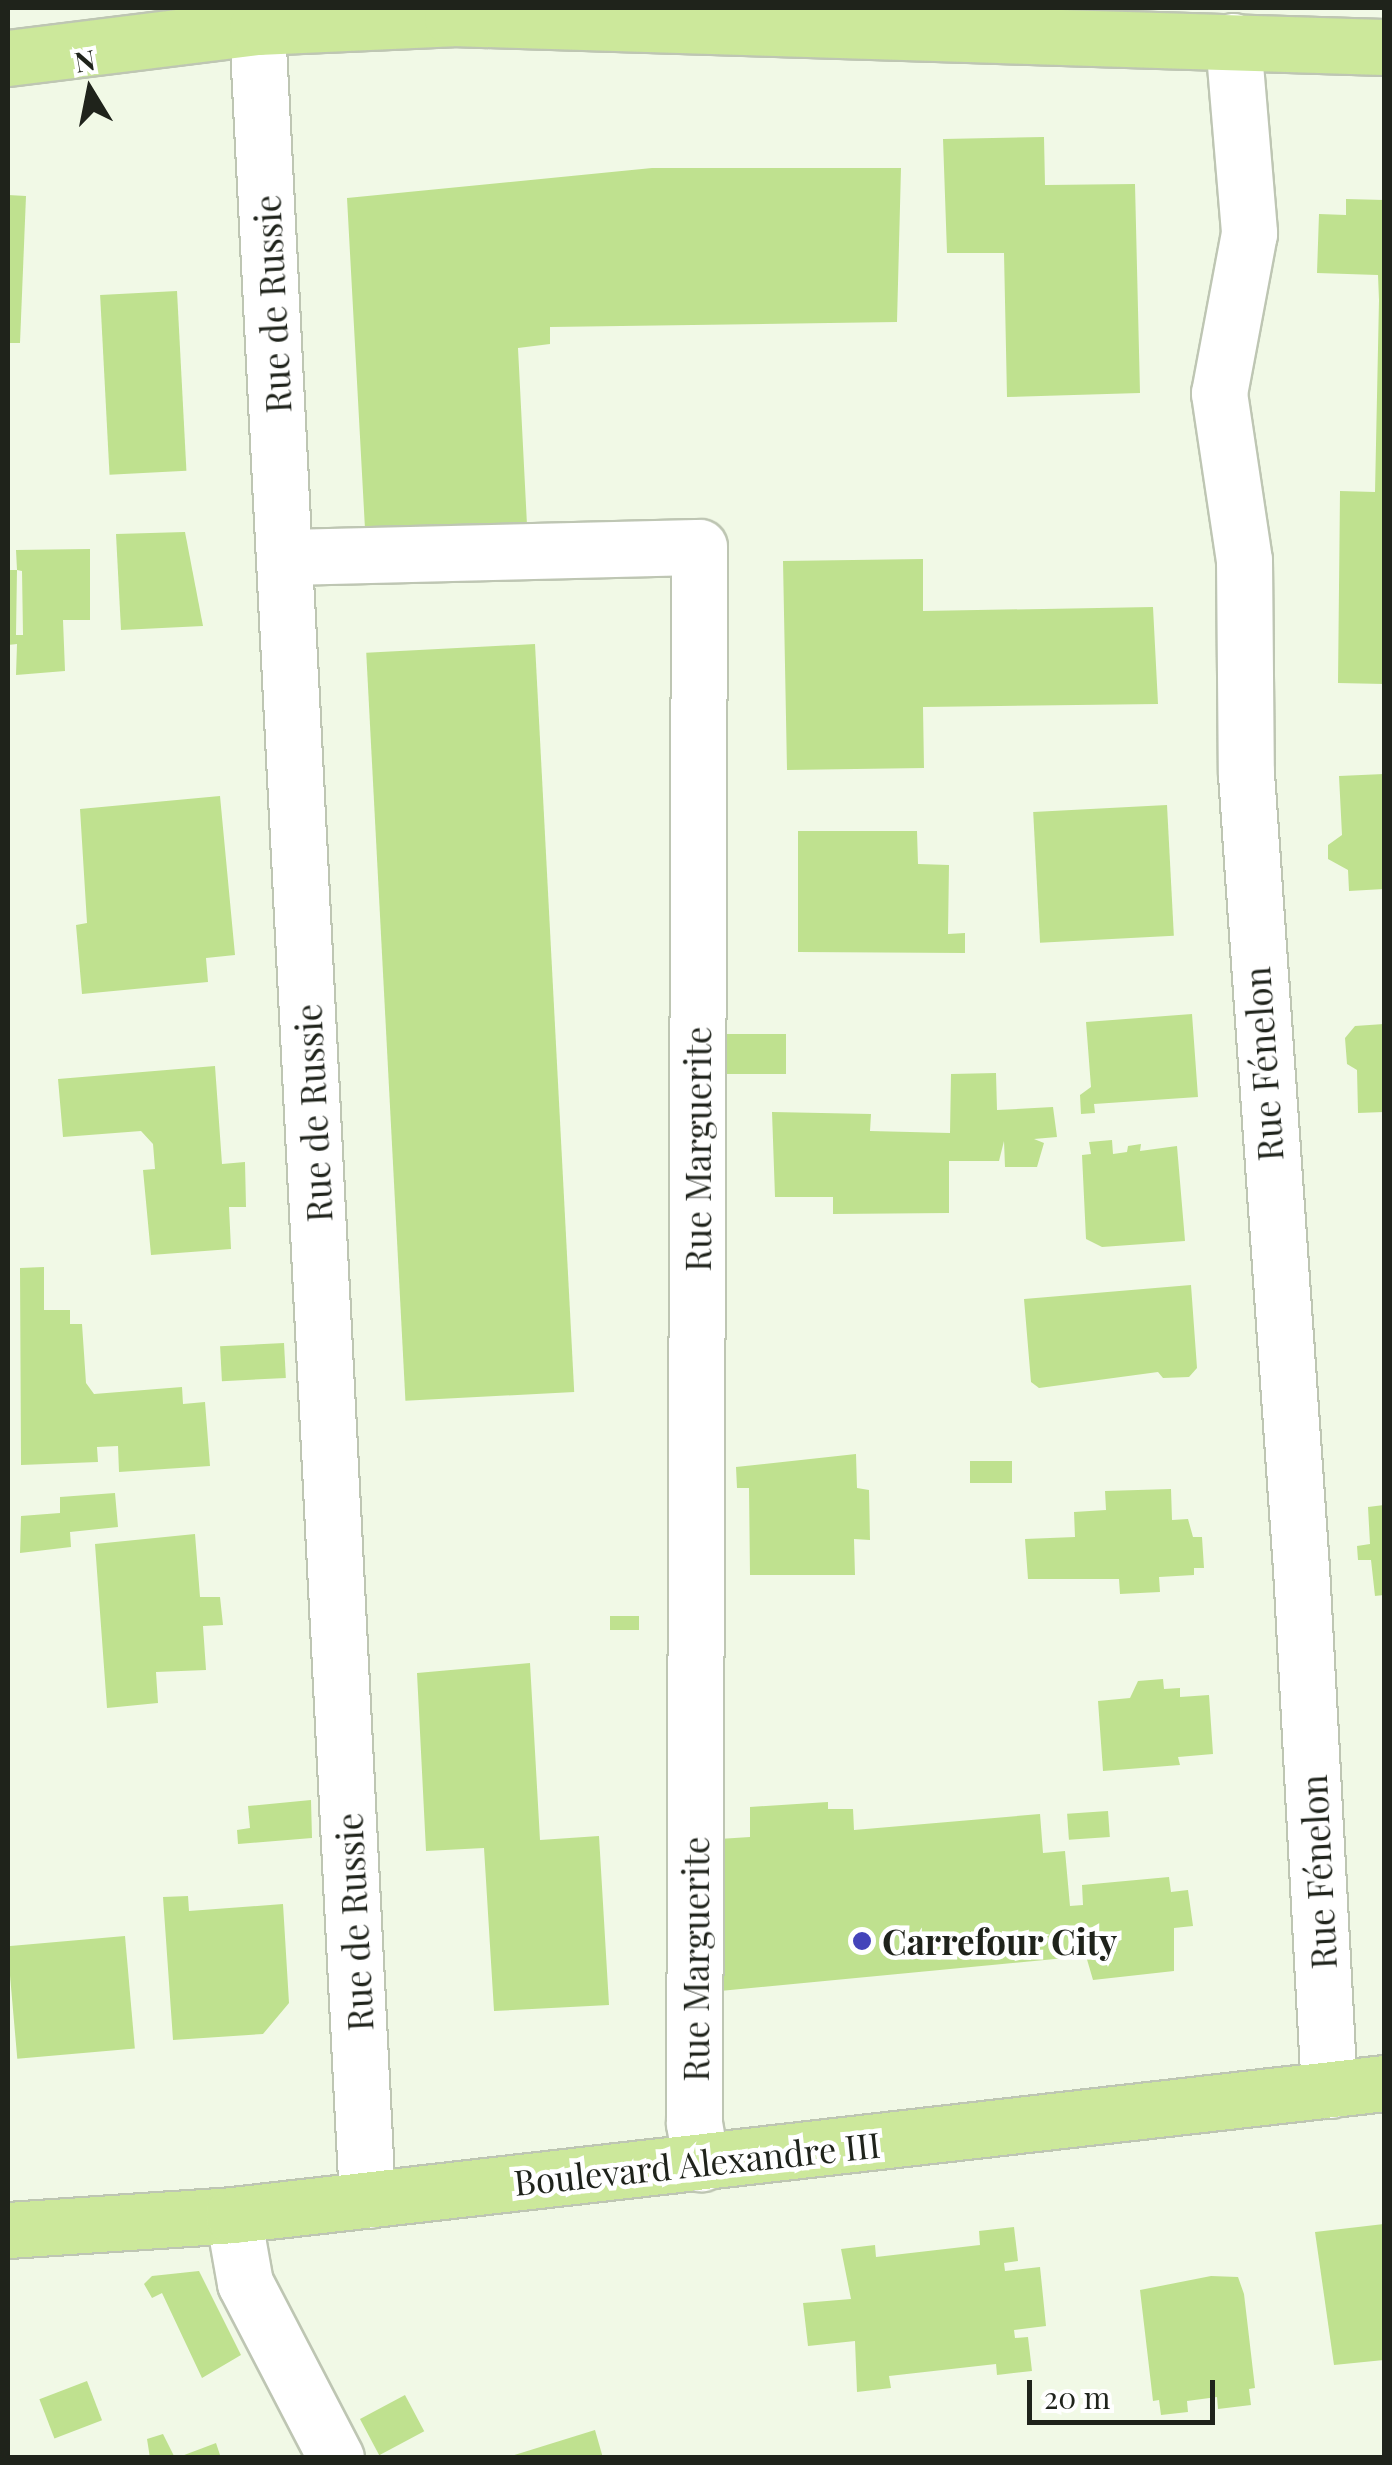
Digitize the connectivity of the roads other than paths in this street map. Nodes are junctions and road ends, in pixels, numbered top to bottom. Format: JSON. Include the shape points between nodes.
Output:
{"nodes":[{"id":1,"x":258,"y":27,"type":"junction"},
{"id":2,"x":1233,"y":42,"type":"junction"},
{"id":3,"x":1384,"y":46,"type":"edge"},
{"id":4,"x":8,"y":58,"type":"edge"},
{"id":5,"x":285,"y":557,"type":"junction"},
{"id":6,"x":1384,"y":2083,"type":"edge"},
{"id":7,"x":1329,"y":2090,"type":"junction"},
{"id":8,"x":700,"y":2164,"type":"junction"},
{"id":9,"x":367,"y":2200,"type":"junction"},
{"id":10,"x":234,"y":2215,"type":"junction"},
{"id":11,"x":8,"y":2230,"type":"edge"},
{"id":12,"x":336,"y":2458,"type":"edge"}],
"edges":[{"from":1,"to":2,"type":"main road","via":[[452,18]]},
{"from":1,"to":4,"type":"main road"},
{"from":1,"to":5,"type":"street","name":"Rue de Russie"},
{"from":2,"to":3,"type":"main road"},
{"from":2,"to":7,"type":"street","name":"Rue Fénelon","via":[[1249,233],[1219,393],[1244,560],[1247,793]]},
{"from":5,"to":8,"type":"street","name":"Rue Marguerite","via":[[699,548],[694,2123]]},
{"from":5,"to":9,"type":"street","name":"Rue de Russie"},
{"from":6,"to":7,"type":"main road","name":"Boulevard Alexandre III"},
{"from":7,"to":8,"type":"main road","name":"Boulevard Alexandre III"},
{"from":8,"to":9,"type":"main road","name":"Boulevard Alexandre III"},
{"from":9,"to":10,"type":"main road","name":"Boulevard Alexandre III"},
{"from":10,"to":11,"type":"main road","name":"Boulevard Alexandre III"},
{"from":10,"to":12,"type":"street","via":[[246,2283]]}]}
